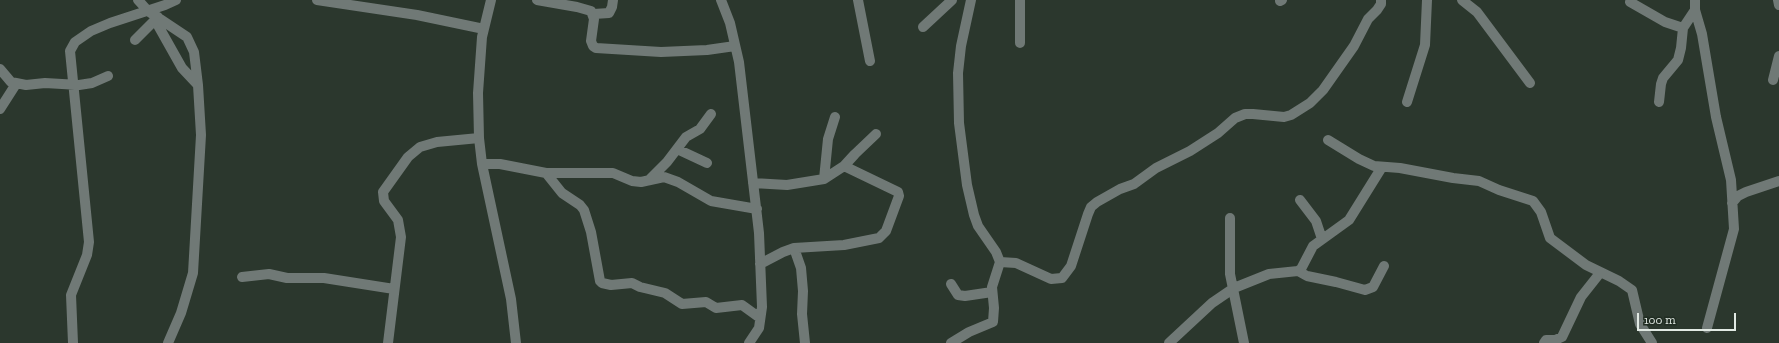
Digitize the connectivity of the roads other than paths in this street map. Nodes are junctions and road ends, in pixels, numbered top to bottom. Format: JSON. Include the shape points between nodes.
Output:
{"nodes":[{"id":1,"x":138,"y":0,"type":"edge"},
{"id":2,"x":176,"y":0,"type":"edge"},
{"id":3,"x":317,"y":0,"type":"edge"},
{"id":4,"x":491,"y":0,"type":"edge"},
{"id":5,"x":537,"y":0,"type":"edge"},
{"id":6,"x":613,"y":0,"type":"edge"},
{"id":7,"x":721,"y":0,"type":"edge"},
{"id":8,"x":858,"y":0,"type":"edge"},
{"id":9,"x":952,"y":0,"type":"edge"},
{"id":10,"x":971,"y":0,"type":"edge"},
{"id":11,"x":1020,"y":0,"type":"edge"},
{"id":12,"x":1381,"y":0,"type":"edge"},
{"id":13,"x":1427,"y":0,"type":"edge"},
{"id":14,"x":1462,"y":0,"type":"edge"},
{"id":15,"x":1778,"y":0,"type":"edge"},
{"id":16,"x":1630,"y":2,"type":"dead end"},
{"id":17,"x":1695,"y":5,"type":"edge"},
{"id":18,"x":1779,"y":5,"type":"edge"},
{"id":19,"x":148,"y":11,"type":"junction"},
{"id":20,"x":594,"y":14,"type":"junction"},
{"id":21,"x":156,"y":19,"type":"junction"},
{"id":22,"x":923,"y":27,"type":"dead end"},
{"id":23,"x":1683,"y":28,"type":"junction"},
{"id":24,"x":484,"y":29,"type":"junction"},
{"id":25,"x":135,"y":40,"type":"dead end"},
{"id":26,"x":1020,"y":43,"type":"dead end"},
{"id":27,"x":735,"y":46,"type":"junction"},
{"id":28,"x":1779,"y":56,"type":"edge"},
{"id":29,"x":870,"y":61,"type":"dead end"},
{"id":30,"x":0,"y":70,"type":"edge"},
{"id":31,"x":108,"y":76,"type":"dead end"},
{"id":32,"x":1773,"y":80,"type":"dead end"},
{"id":33,"x":1530,"y":83,"type":"dead end"},
{"id":34,"x":16,"y":84,"type":"junction"},
{"id":35,"x":73,"y":85,"type":"junction"},
{"id":36,"x":198,"y":85,"type":"junction"},
{"id":37,"x":1406,"y":102,"type":"dead end"},
{"id":38,"x":1659,"y":102,"type":"dead end"},
{"id":39,"x":0,"y":109,"type":"edge"},
{"id":40,"x":711,"y":114,"type":"dead end"},
{"id":41,"x":835,"y":117,"type":"dead end"},
{"id":42,"x":876,"y":134,"type":"dead end"},
{"id":43,"x":479,"y":138,"type":"junction"},
{"id":44,"x":1328,"y":140,"type":"dead end"},
{"id":45,"x":677,"y":149,"type":"junction"},
{"id":46,"x":707,"y":163,"type":"dead end"},
{"id":47,"x":482,"y":164,"type":"junction"},
{"id":48,"x":844,"y":166,"type":"junction"},
{"id":49,"x":1382,"y":167,"type":"junction"},
{"id":50,"x":546,"y":174,"type":"junction"},
{"id":51,"x":650,"y":179,"type":"junction"},
{"id":52,"x":824,"y":179,"type":"junction"},
{"id":53,"x":1779,"y":181,"type":"edge"},
{"id":54,"x":753,"y":183,"type":"junction"},
{"id":55,"x":1300,"y":200,"type":"dead end"},
{"id":56,"x":1732,"y":202,"type":"junction"},
{"id":57,"x":757,"y":209,"type":"junction"},
{"id":58,"x":1230,"y":218,"type":"dead end"},
{"id":59,"x":1322,"y":238,"type":"junction"},
{"id":60,"x":794,"y":248,"type":"junction"},
{"id":61,"x":1000,"y":262,"type":"junction"},
{"id":62,"x":760,"y":264,"type":"junction"},
{"id":63,"x":1384,"y":266,"type":"dead end"},
{"id":64,"x":1298,"y":271,"type":"junction"},
{"id":65,"x":1600,"y":273,"type":"junction"},
{"id":66,"x":242,"y":278,"type":"dead end"},
{"id":67,"x":951,"y":284,"type":"dead end"},
{"id":68,"x":1234,"y":288,"type":"junction"},
{"id":69,"x":394,"y":289,"type":"junction"},
{"id":70,"x":992,"y":292,"type":"junction"},
{"id":71,"x":760,"y":318,"type":"junction"},
{"id":72,"x":1708,"y":328,"type":"dead end"},
{"id":73,"x":754,"y":341,"type":"edge"},
{"id":74,"x":73,"y":343,"type":"edge"},
{"id":75,"x":168,"y":343,"type":"edge"},
{"id":76,"x":388,"y":343,"type":"edge"},
{"id":77,"x":516,"y":343,"type":"edge"},
{"id":78,"x":806,"y":343,"type":"edge"},
{"id":79,"x":951,"y":343,"type":"edge"},
{"id":80,"x":1169,"y":343,"type":"edge"},
{"id":81,"x":1244,"y":343,"type":"edge"},
{"id":82,"x":1544,"y":343,"type":"edge"},
{"id":83,"x":1652,"y":343,"type":"edge"}],
"edges":[{"from":1,"to":19,"type":"street"},
{"from":2,"to":19,"type":"street"},
{"from":3,"to":24,"type":"street","via":[[417,15]]},
{"from":4,"to":24,"type":"street"},
{"from":5,"to":20,"type":"street","via":[[588,10]]},
{"from":6,"to":20,"type":"street","via":[[609,13]]},
{"from":7,"to":27,"type":"street"},
{"from":8,"to":29,"type":"street"},
{"from":9,"to":22,"type":"street"},
{"from":10,"to":61,"type":"street","via":[[958,74],[959,123],[967,185],[974,215]]},
{"from":11,"to":26,"type":"street"},
{"from":12,"to":61,"type":"street","via":[[1324,90],[1304,107],[1284,117],[1245,114],[1235,118],[1218,133],[1190,151],[1091,207],[1071,266],[1062,278],[1051,279],[1016,263]]},
{"from":13,"to":37,"type":"street","via":[[1425,45]]},
{"from":14,"to":33,"type":"street","via":[[1477,12]]},
{"from":15,"to":18,"type":"street"},
{"from":16,"to":23,"type":"street","via":[[1665,22]]},
{"from":17,"to":23,"type":"street"},
{"from":17,"to":56,"type":"street","via":[[1716,117],[1728,164]]},
{"from":19,"to":21,"type":"street"},
{"from":19,"to":35,"type":"street","via":[[91,31],[75,42],[70,51]]},
{"from":20,"to":27,"type":"street","via":[[591,41],[596,48],[661,52]]},
{"from":21,"to":25,"type":"street"},
{"from":21,"to":36,"type":"street","via":[[182,68]]},
{"from":21,"to":36,"type":"street","via":[[182,33],[191,44]]},
{"from":23,"to":38,"type":"street","via":[[1678,60],[1663,78]]},
{"from":24,"to":43,"type":"street","via":[[478,93]]},
{"from":27,"to":54,"type":"street","via":[[741,76]]},
{"from":28,"to":32,"type":"street"},
{"from":30,"to":34,"type":"street"},
{"from":31,"to":35,"type":"street","via":[[92,83]]},
{"from":34,"to":35,"type":"street"},
{"from":34,"to":39,"type":"street"},
{"from":35,"to":74,"type":"street","via":[[89,242],[87,255],[71,295]]},
{"from":36,"to":75,"type":"street","via":[[200,135],[193,273],[181,313]]},
{"from":40,"to":45,"type":"street","via":[[700,129],[688,134]]},
{"from":41,"to":52,"type":"street","via":[[828,139]]},
{"from":42,"to":48,"type":"street"},
{"from":43,"to":47,"type":"street"},
{"from":43,"to":69,"type":"street","via":[[437,142],[420,147],[408,157],[383,192],[384,201],[398,220],[401,237]]},
{"from":44,"to":49,"type":"street","via":[[1359,159]]},
{"from":45,"to":46,"type":"street"},
{"from":45,"to":51,"type":"street","via":[[660,171]]},
{"from":47,"to":50,"type":"street","via":[[500,164]]},
{"from":47,"to":77,"type":"street","via":[[511,299]]},
{"from":48,"to":52,"type":"street"},
{"from":48,"to":60,"type":"street","via":[[899,194],[886,231],[879,238],[872,240],[828,247]]},
{"from":49,"to":59,"type":"street","via":[[1349,220]]},
{"from":49,"to":65,"type":"street","via":[[1479,181],[1533,201],[1541,212],[1550,238]]},
{"from":50,"to":51,"type":"street","via":[[613,173],[632,181]]},
{"from":50,"to":71,"type":"street","via":[[562,193],[584,210],[602,283],[632,283],[665,293],[682,304],[706,302],[716,308],[742,305]]},
{"from":51,"to":57,"type":"street","via":[[664,177],[711,201]]},
{"from":52,"to":54,"type":"street","via":[[787,185]]},
{"from":53,"to":56,"type":"street","via":[[1746,192]]},
{"from":54,"to":57,"type":"street"},
{"from":55,"to":59,"type":"street","via":[[1316,221]]},
{"from":56,"to":72,"type":"street","via":[[1733,238]]},
{"from":57,"to":62,"type":"street"},
{"from":58,"to":68,"type":"street","via":[[1230,274]]},
{"from":59,"to":64,"type":"street"},
{"from":60,"to":62,"type":"street"},
{"from":60,"to":78,"type":"street","via":[[801,268],[802,314]]},
{"from":61,"to":70,"type":"street"},
{"from":62,"to":71,"type":"street"},
{"from":63,"to":64,"type":"street","via":[[1373,287],[1365,290],[1307,276]]},
{"from":64,"to":68,"type":"street","via":[[1269,274]]},
{"from":65,"to":82,"type":"street","via":[[1581,297],[1562,337],[1546,340]]},
{"from":65,"to":83,"type":"street","via":[[1632,290],[1640,324]]},
{"from":66,"to":69,"type":"street","via":[[269,274],[287,278],[324,278]]},
{"from":67,"to":70,"type":"street","via":[[958,295]]},
{"from":68,"to":80,"type":"street","via":[[1212,302]]},
{"from":68,"to":81,"type":"street"},
{"from":69,"to":76,"type":"street"},
{"from":70,"to":79,"type":"street","via":[[993,322]]},
{"from":71,"to":73,"type":"street"}]}
